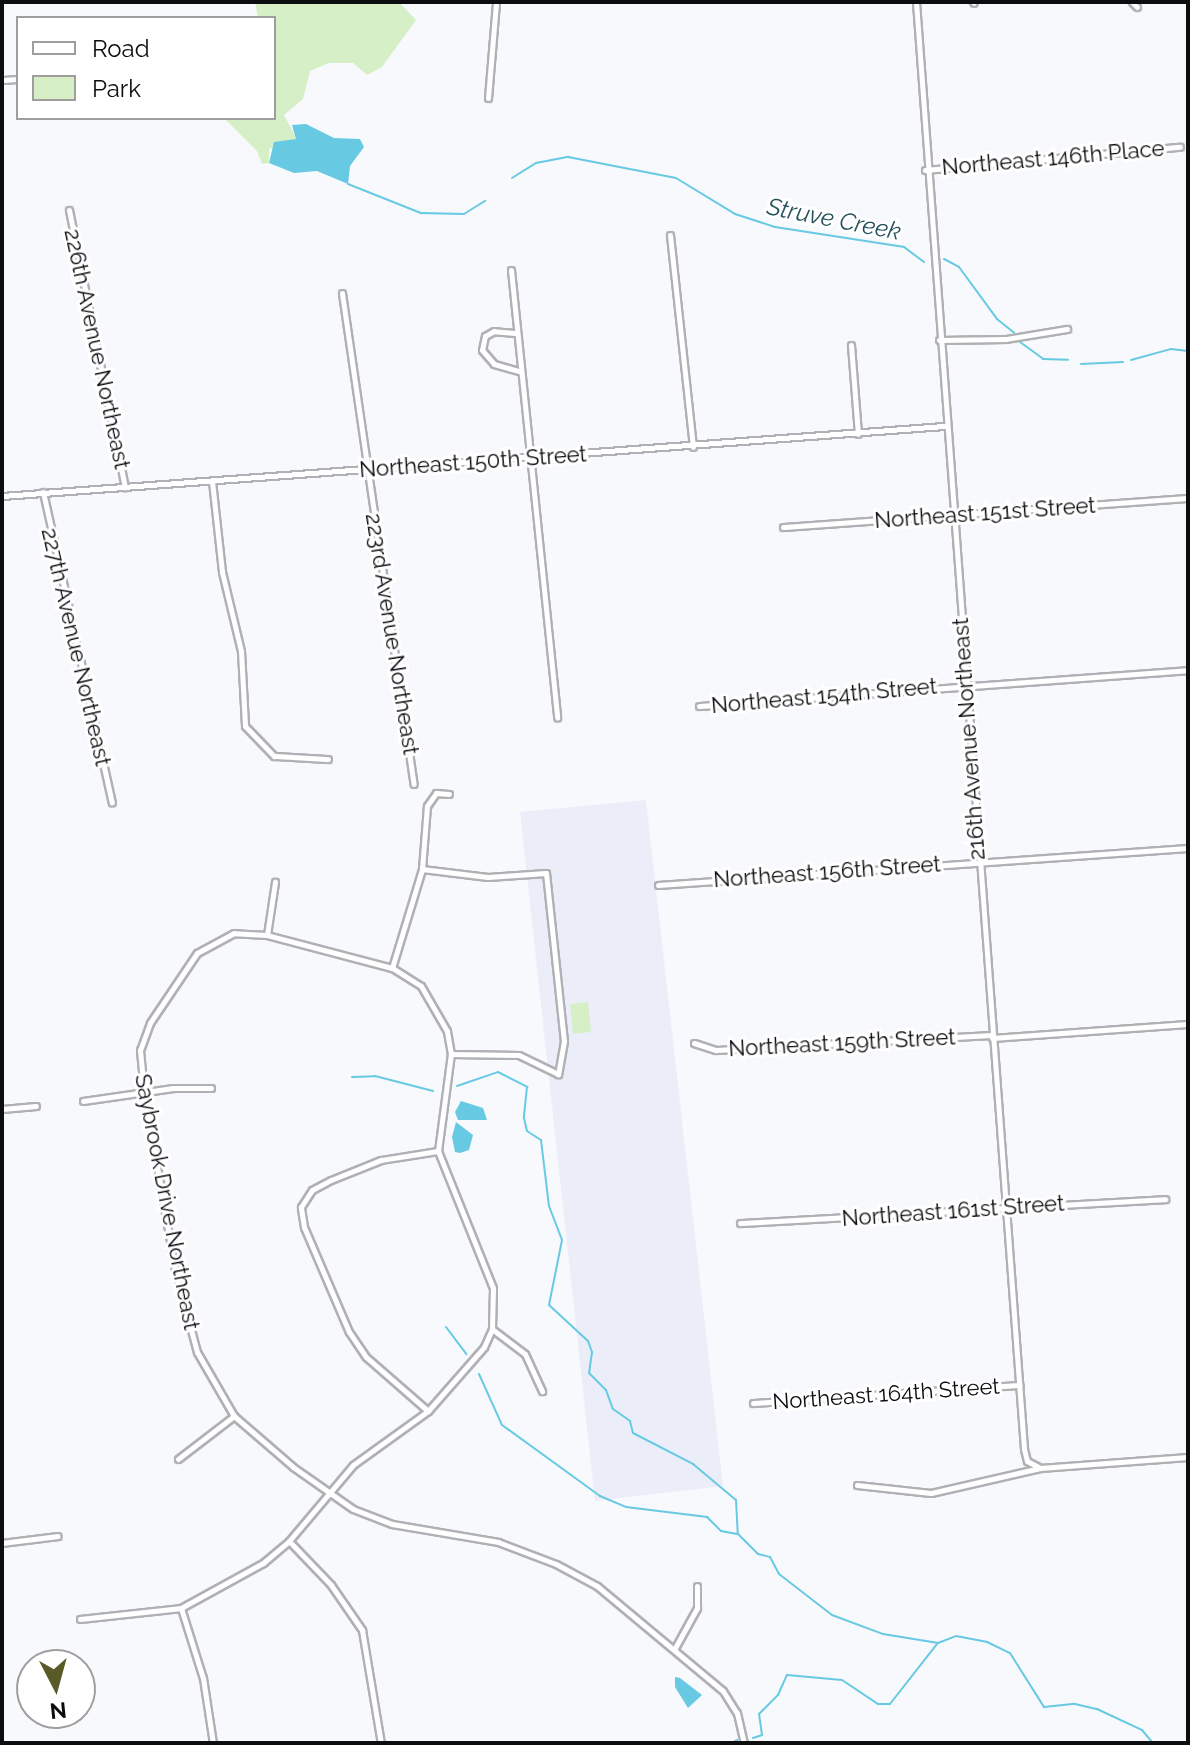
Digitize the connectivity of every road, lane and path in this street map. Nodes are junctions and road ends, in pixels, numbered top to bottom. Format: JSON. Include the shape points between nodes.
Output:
{"nodes":[{"id":1,"x":496,"y":2,"type":"edge"},
{"id":2,"x":916,"y":2,"type":"edge"},
{"id":3,"x":488,"y":98,"type":"dead end"},
{"id":4,"x":1180,"y":147,"type":"dead end"},
{"id":5,"x":925,"y":170,"type":"junction"},
{"id":6,"x":69,"y":210,"type":"dead end"},
{"id":7,"x":670,"y":235,"type":"dead end"},
{"id":8,"x":511,"y":270,"type":"dead end"},
{"id":9,"x":342,"y":293,"type":"dead end"},
{"id":10,"x":1067,"y":329,"type":"dead end"},
{"id":11,"x":515,"y":333,"type":"junction"},
{"id":12,"x":939,"y":340,"type":"junction"},
{"id":13,"x":851,"y":345,"type":"dead end"},
{"id":14,"x":520,"y":372,"type":"junction"},
{"id":15,"x":945,"y":426,"type":"junction"},
{"id":16,"x":858,"y":434,"type":"junction"},
{"id":17,"x":693,"y":447,"type":"junction"},
{"id":18,"x":531,"y":457,"type":"junction"},
{"id":19,"x":367,"y":470,"type":"junction"},
{"id":20,"x":212,"y":481,"type":"junction"},
{"id":21,"x":125,"y":487,"type":"junction"},
{"id":22,"x":43,"y":492,"type":"junction"},
{"id":23,"x":2,"y":496,"type":"edge"},
{"id":24,"x":1188,"y":498,"type":"edge"},
{"id":25,"x":952,"y":514,"type":"junction"},
{"id":26,"x":783,"y":527,"type":"dead end"},
{"id":27,"x":1188,"y":670,"type":"edge"},
{"id":28,"x":965,"y":687,"type":"junction"},
{"id":29,"x":699,"y":706,"type":"dead end"},
{"id":30,"x":557,"y":718,"type":"dead end"},
{"id":31,"x":328,"y":759,"type":"dead end"},
{"id":32,"x":414,"y":784,"type":"dead end"},
{"id":33,"x":449,"y":794,"type":"dead end"},
{"id":34,"x":112,"y":802,"type":"dead end"},
{"id":35,"x":1188,"y":848,"type":"edge"},
{"id":36,"x":978,"y":861,"type":"junction"},
{"id":37,"x":422,"y":869,"type":"junction"},
{"id":38,"x":275,"y":882,"type":"dead end"},
{"id":39,"x":658,"y":885,"type":"dead end"},
{"id":40,"x":267,"y":935,"type":"junction"},
{"id":41,"x":392,"y":968,"type":"junction"},
{"id":42,"x":1188,"y":1024,"type":"edge"},
{"id":43,"x":992,"y":1036,"type":"junction"},
{"id":44,"x":694,"y":1043,"type":"dead end"},
{"id":45,"x":451,"y":1054,"type":"junction"},
{"id":46,"x":211,"y":1088,"type":"dead end"},
{"id":47,"x":144,"y":1092,"type":"junction"},
{"id":48,"x":83,"y":1101,"type":"dead end"},
{"id":49,"x":36,"y":1106,"type":"dead end"},
{"id":50,"x":2,"y":1109,"type":"edge"},
{"id":51,"x":438,"y":1151,"type":"junction"},
{"id":52,"x":1165,"y":1199,"type":"dead end"},
{"id":53,"x":1006,"y":1208,"type":"junction"},
{"id":54,"x":740,"y":1223,"type":"dead end"},
{"id":55,"x":492,"y":1329,"type":"junction"},
{"id":56,"x":1019,"y":1385,"type":"junction"},
{"id":57,"x":542,"y":1391,"type":"dead end"},
{"id":58,"x":753,"y":1403,"type":"dead end"},
{"id":59,"x":428,"y":1411,"type":"junction"},
{"id":60,"x":234,"y":1416,"type":"junction"},
{"id":61,"x":1188,"y":1457,"type":"edge"},
{"id":62,"x":178,"y":1459,"type":"dead end"},
{"id":63,"x":1040,"y":1468,"type":"junction"},
{"id":64,"x":857,"y":1485,"type":"dead end"},
{"id":65,"x":329,"y":1493,"type":"junction"},
{"id":66,"x":58,"y":1536,"type":"dead end"},
{"id":67,"x":289,"y":1541,"type":"junction"},
{"id":68,"x":2,"y":1543,"type":"edge"},
{"id":69,"x":697,"y":1586,"type":"dead end"},
{"id":70,"x":181,"y":1608,"type":"junction"},
{"id":71,"x":80,"y":1619,"type":"dead end"},
{"id":72,"x":675,"y":1648,"type":"junction"},
{"id":73,"x":213,"y":1743,"type":"edge"},
{"id":74,"x":381,"y":1743,"type":"edge"},
{"id":75,"x":744,"y":1743,"type":"edge"}],
"edges":[{"from":1,"to":3,"type":"street"},
{"from":2,"to":5,"type":"street","name":"216th Avenue Northeast"},
{"from":4,"to":5,"type":"street","name":"Northeast 146th Place"},
{"from":5,"to":12,"type":"street","name":"216th Avenue Northeast"},
{"from":6,"to":21,"type":"street","name":"226th Avenue Northeast"},
{"from":7,"to":17,"type":"street"},
{"from":8,"to":11,"type":"street"},
{"from":9,"to":19,"type":"street","name":"223rd Avenue Northeast"},
{"from":10,"to":12,"type":"street","via":[[1006,339]]},
{"from":11,"to":14,"type":"street"},
{"from":11,"to":14,"type":"street","via":[[494,331],[485,336],[482,350],[494,364]]},
{"from":12,"to":15,"type":"street","name":"216th Avenue Northeast"},
{"from":13,"to":16,"type":"street"},
{"from":14,"to":18,"type":"street"},
{"from":15,"to":16,"type":"street","name":"Northeast 150th Street"},
{"from":15,"to":25,"type":"street","name":"216th Avenue Northeast"},
{"from":16,"to":17,"type":"street","name":"Northeast 150th Street"},
{"from":17,"to":18,"type":"street","name":"Northeast 150th Street"},
{"from":18,"to":19,"type":"street","name":"Northeast 150th Street"},
{"from":18,"to":30,"type":"street"},
{"from":19,"to":20,"type":"street","name":"Northeast 150th Street"},
{"from":19,"to":32,"type":"street","name":"223rd Avenue Northeast"},
{"from":20,"to":21,"type":"street","name":"Northeast 150th Street"},
{"from":20,"to":31,"type":"street","via":[[222,572],[241,651],[245,726],[274,756]]},
{"from":21,"to":22,"type":"street","name":"Northeast 150th Street"},
{"from":22,"to":23,"type":"street","name":"Northeast 150th Street"},
{"from":22,"to":34,"type":"street","name":"227th Avenue Northeast"},
{"from":24,"to":25,"type":"street","name":"Northeast 151st Street"},
{"from":25,"to":26,"type":"street","name":"Northeast 151st Street"},
{"from":25,"to":28,"type":"street","name":"216th Avenue Northeast"},
{"from":27,"to":28,"type":"street","name":"Northeast 154th Street"},
{"from":28,"to":29,"type":"street","name":"Northeast 154th Street"},
{"from":28,"to":36,"type":"street","name":"216th Avenue Northeast"},
{"from":33,"to":37,"type":"street","via":[[436,793],[427,806]]},
{"from":35,"to":36,"type":"street","name":"Northeast 156th Street"},
{"from":36,"to":39,"type":"street","name":"Northeast 156th Street"},
{"from":36,"to":43,"type":"street","name":"216th Avenue Northeast"},
{"from":37,"to":41,"type":"street"},
{"from":37,"to":45,"type":"street","via":[[488,877],[546,873],[564,1041],[558,1074],[519,1055]]},
{"from":38,"to":40,"type":"street"},
{"from":40,"to":41,"type":"street"},
{"from":40,"to":47,"type":"street","name":"Saybrook Drive Northeast","via":[[234,933],[206,944],[147,1028],[140,1050]]},
{"from":41,"to":45,"type":"street","via":[[434,1001]]},
{"from":42,"to":43,"type":"street","name":"Northeast 159th Street"},
{"from":43,"to":44,"type":"street","name":"Northeast 159th Street","via":[[716,1050]]},
{"from":43,"to":53,"type":"street","name":"216th Avenue Northeast"},
{"from":45,"to":51,"type":"street"},
{"from":46,"to":47,"type":"street"},
{"from":47,"to":48,"type":"street"},
{"from":47,"to":60,"type":"street","name":"Saybrook Drive Northeast","via":[[184,1311],[197,1352]]},
{"from":49,"to":50,"type":"street"},
{"from":51,"to":55,"type":"street","via":[[489,1271]]},
{"from":51,"to":59,"type":"street","via":[[381,1160],[331,1180],[312,1190],[301,1207],[304,1227],[349,1332],[366,1357]]},
{"from":52,"to":53,"type":"street","name":"Northeast 161st Street"},
{"from":53,"to":54,"type":"street","name":"Northeast 161st Street"},
{"from":53,"to":56,"type":"street","name":"216th Avenue Northeast"},
{"from":55,"to":57,"type":"street","via":[[525,1354]]},
{"from":55,"to":59,"type":"street","via":[[474,1362]]},
{"from":56,"to":58,"type":"street","name":"Northeast 164th Street"},
{"from":56,"to":63,"type":"street","name":"216th Avenue Northeast","via":[[1025,1456]]},
{"from":59,"to":65,"type":"street","via":[[353,1465]]},
{"from":60,"to":62,"type":"street"},
{"from":60,"to":65,"type":"street","name":"Saybrook Drive Northeast"},
{"from":61,"to":63,"type":"street"},
{"from":63,"to":64,"type":"street","via":[[931,1493]]},
{"from":65,"to":67,"type":"street"},
{"from":65,"to":72,"type":"street","name":"Saybrook Drive Northeast","via":[[392,1524],[498,1542],[556,1564],[597,1586]]},
{"from":66,"to":68,"type":"street"},
{"from":67,"to":70,"type":"street","via":[[228,1585]]},
{"from":67,"to":74,"type":"street","via":[[349,1607],[362,1630]]},
{"from":69,"to":72,"type":"street","via":[[697,1608]]},
{"from":70,"to":71,"type":"street"},
{"from":70,"to":73,"type":"street","via":[[203,1678]]},
{"from":72,"to":75,"type":"street","name":"Saybrook Drive Northeast","via":[[723,1691],[737,1713]]}]}
